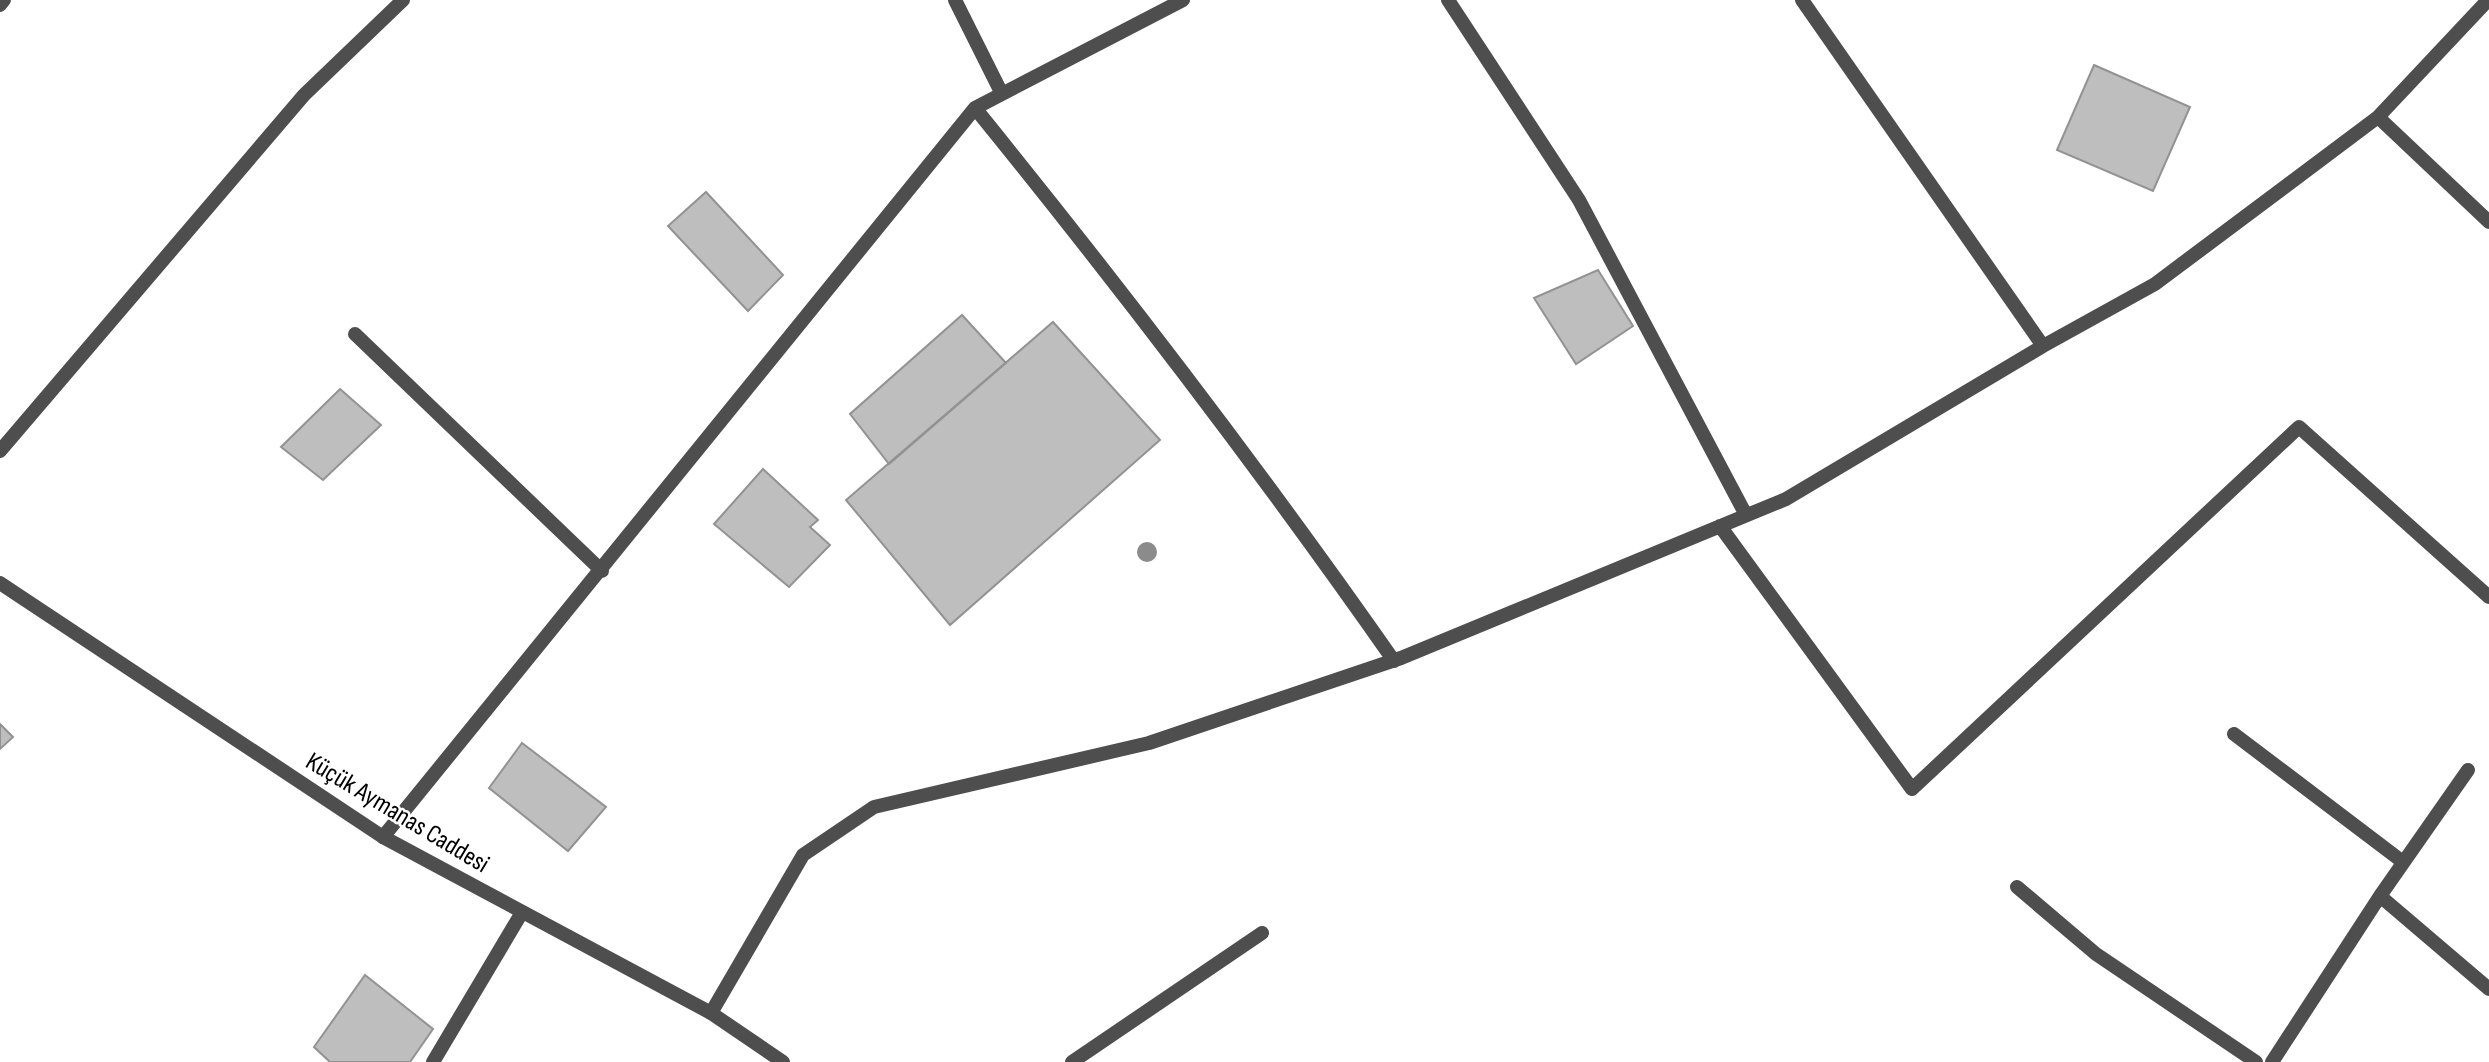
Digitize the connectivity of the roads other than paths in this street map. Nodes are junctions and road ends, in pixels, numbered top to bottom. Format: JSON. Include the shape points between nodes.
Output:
{"nodes":[{"id":1,"x":4,"y":0,"type":"edge"},
{"id":2,"x":403,"y":0,"type":"edge"},
{"id":3,"x":955,"y":0,"type":"edge"},
{"id":4,"x":1183,"y":0,"type":"edge"},
{"id":5,"x":1448,"y":0,"type":"edge"},
{"id":6,"x":1802,"y":0,"type":"edge"},
{"id":7,"x":2488,"y":0,"type":"edge"},
{"id":8,"x":0,"y":5,"type":"edge"},
{"id":9,"x":1002,"y":94,"type":"junction"},
{"id":10,"x":975,"y":108,"type":"junction"},
{"id":11,"x":2378,"y":117,"type":"junction"},
{"id":12,"x":2489,"y":222,"type":"edge"},
{"id":13,"x":355,"y":334,"type":"dead end"},
{"id":14,"x":2043,"y":346,"type":"junction"},
{"id":15,"x":0,"y":451,"type":"edge"},
{"id":16,"x":1746,"y":515,"type":"junction"},
{"id":17,"x":1720,"y":526,"type":"junction"},
{"id":18,"x":602,"y":571,"type":"junction"},
{"id":19,"x":0,"y":583,"type":"edge"},
{"id":20,"x":2489,"y":597,"type":"edge"},
{"id":21,"x":1394,"y":661,"type":"junction"},
{"id":22,"x":2234,"y":734,"type":"dead end"},
{"id":23,"x":2469,"y":770,"type":"dead end"},
{"id":24,"x":383,"y":838,"type":"junction"},
{"id":25,"x":2403,"y":862,"type":"junction"},
{"id":26,"x":2017,"y":887,"type":"dead end"},
{"id":27,"x":2380,"y":896,"type":"junction"},
{"id":28,"x":521,"y":914,"type":"junction"},
{"id":29,"x":1262,"y":933,"type":"dead end"},
{"id":30,"x":2489,"y":989,"type":"edge"},
{"id":31,"x":712,"y":1013,"type":"junction"},
{"id":32,"x":433,"y":1062,"type":"edge"},
{"id":33,"x":783,"y":1062,"type":"edge"},
{"id":34,"x":1072,"y":1062,"type":"edge"},
{"id":35,"x":2256,"y":1062,"type":"edge"},
{"id":36,"x":2272,"y":1062,"type":"edge"}],
"edges":[{"from":1,"to":8,"type":"street"},
{"from":2,"to":15,"type":"street","via":[[304,95]]},
{"from":3,"to":9,"type":"street"},
{"from":4,"to":9,"type":"street"},
{"from":5,"to":16,"type":"street","via":[[1579,200]]},
{"from":6,"to":14,"type":"street"},
{"from":7,"to":11,"type":"street"},
{"from":9,"to":10,"type":"street"},
{"from":10,"to":18,"type":"street"},
{"from":10,"to":21,"type":"street","via":[[1094,255],[1285,506]]},
{"from":11,"to":12,"type":"street"},
{"from":11,"to":14,"type":"street","via":[[2155,284]]},
{"from":13,"to":18,"type":"street"},
{"from":14,"to":16,"type":"street","via":[[1786,499]]},
{"from":16,"to":17,"type":"street"},
{"from":17,"to":20,"type":"street","via":[[1912,789],[2300,427]]},
{"from":17,"to":21,"type":"street"},
{"from":18,"to":24,"type":"street"},
{"from":19,"to":24,"type":"street","name":"Küçük Aymanas Caddesi"},
{"from":21,"to":31,"type":"street","via":[[1149,743],[874,807],[803,855]]},
{"from":22,"to":25,"type":"street"},
{"from":23,"to":25,"type":"street"},
{"from":24,"to":28,"type":"street","name":"Küçük Aymanas Caddesi"},
{"from":25,"to":27,"type":"street"},
{"from":26,"to":35,"type":"street","via":[[2095,954]]},
{"from":27,"to":30,"type":"street"},
{"from":27,"to":36,"type":"street"},
{"from":28,"to":31,"type":"street","name":"Küçük Aymanas Caddesi"},
{"from":28,"to":32,"type":"street"},
{"from":29,"to":34,"type":"street"},
{"from":31,"to":33,"type":"street","name":"Küçük Aymanas Caddesi"}]}
